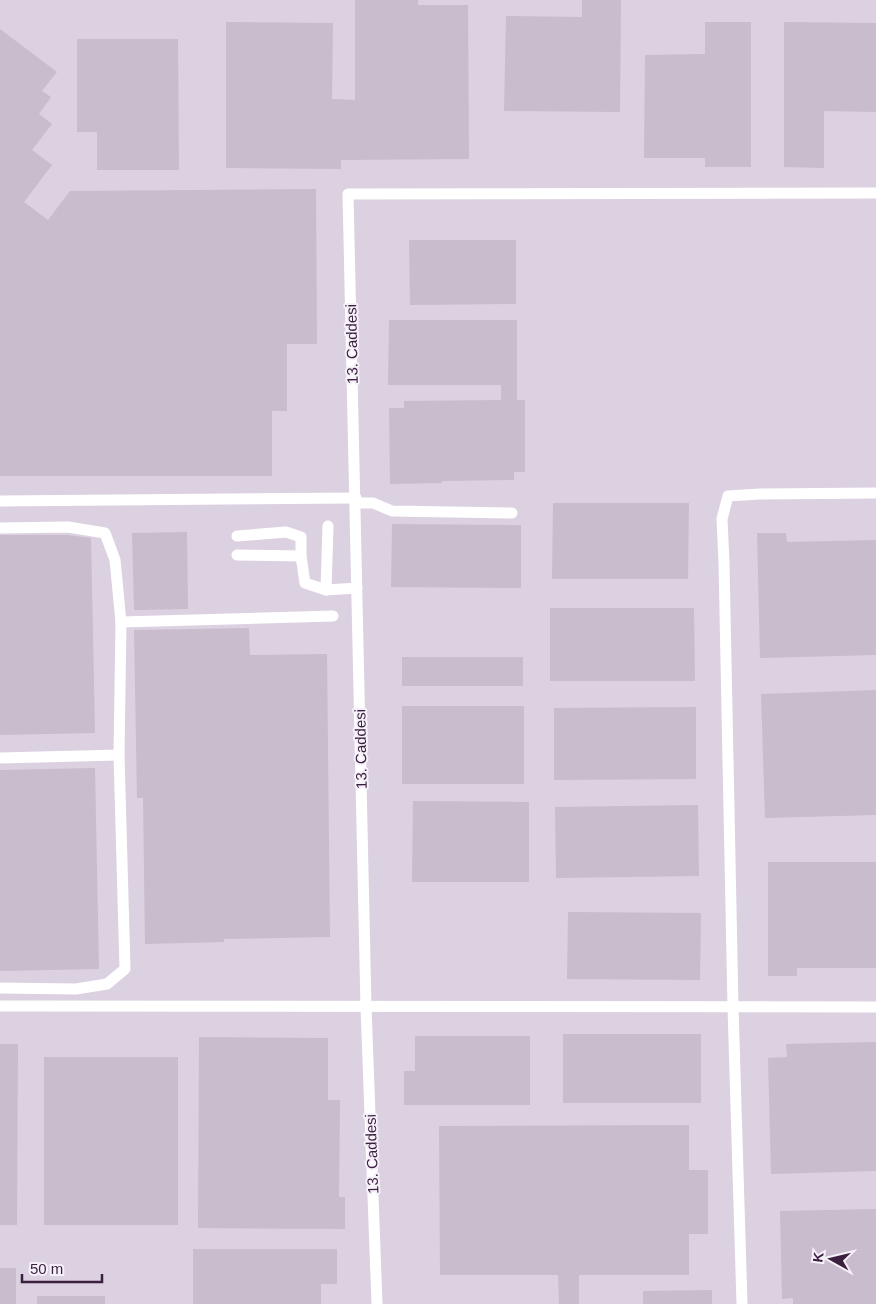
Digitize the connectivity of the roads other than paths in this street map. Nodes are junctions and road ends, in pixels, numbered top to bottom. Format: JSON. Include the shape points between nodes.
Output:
{"nodes":[{"id":1,"x":876,"y":194,"type":"edge"},
{"id":2,"x":876,"y":493,"type":"edge"},
{"id":3,"x":0,"y":501,"type":"edge"},
{"id":4,"x":356,"y":501,"type":"junction"},
{"id":5,"x":512,"y":513,"type":"dead end"},
{"id":6,"x":328,"y":526,"type":"dead end"},
{"id":7,"x":0,"y":528,"type":"edge"},
{"id":8,"x":237,"y":536,"type":"dead end"},
{"id":9,"x":237,"y":555,"type":"dead end"},
{"id":10,"x":301,"y":556,"type":"junction"},
{"id":11,"x":357,"y":588,"type":"junction"},
{"id":12,"x":326,"y":590,"type":"junction"},
{"id":13,"x":333,"y":616,"type":"dead end"},
{"id":14,"x":121,"y":622,"type":"junction"},
{"id":15,"x":119,"y":755,"type":"junction"},
{"id":16,"x":0,"y":758,"type":"edge"},
{"id":17,"x":0,"y":988,"type":"edge"},
{"id":18,"x":0,"y":1006,"type":"edge"},
{"id":19,"x":366,"y":1007,"type":"junction"},
{"id":20,"x":733,"y":1007,"type":"junction"},
{"id":21,"x":876,"y":1007,"type":"edge"},
{"id":22,"x":377,"y":1304,"type":"edge"},
{"id":23,"x":742,"y":1304,"type":"edge"}],
"edges":[{"from":1,"to":4,"type":"street","name":"13. Caddesi","via":[[348,194]]},
{"from":2,"to":20,"type":"street","via":[[728,496],[722,519]]},
{"from":3,"to":4,"type":"street"},
{"from":4,"to":5,"type":"street","via":[[373,503],[392,511]]},
{"from":4,"to":11,"type":"street","name":"13. Caddesi"},
{"from":6,"to":12,"type":"street"},
{"from":7,"to":14,"type":"street","via":[[68,527],[105,532],[114,560]]},
{"from":8,"to":10,"type":"street","via":[[286,532],[301,537]]},
{"from":9,"to":10,"type":"street"},
{"from":10,"to":12,"type":"street","via":[[304,583]]},
{"from":11,"to":12,"type":"street"},
{"from":11,"to":19,"type":"street","name":"13. Caddesi"},
{"from":13,"to":14,"type":"street"},
{"from":14,"to":15,"type":"street"},
{"from":15,"to":16,"type":"street"},
{"from":15,"to":17,"type":"street","via":[[125,969],[107,984],[76,989]]},
{"from":18,"to":19,"type":"street"},
{"from":19,"to":20,"type":"street"},
{"from":19,"to":22,"type":"street","name":"13. Caddesi"},
{"from":20,"to":21,"type":"street"},
{"from":20,"to":23,"type":"street"}]}
